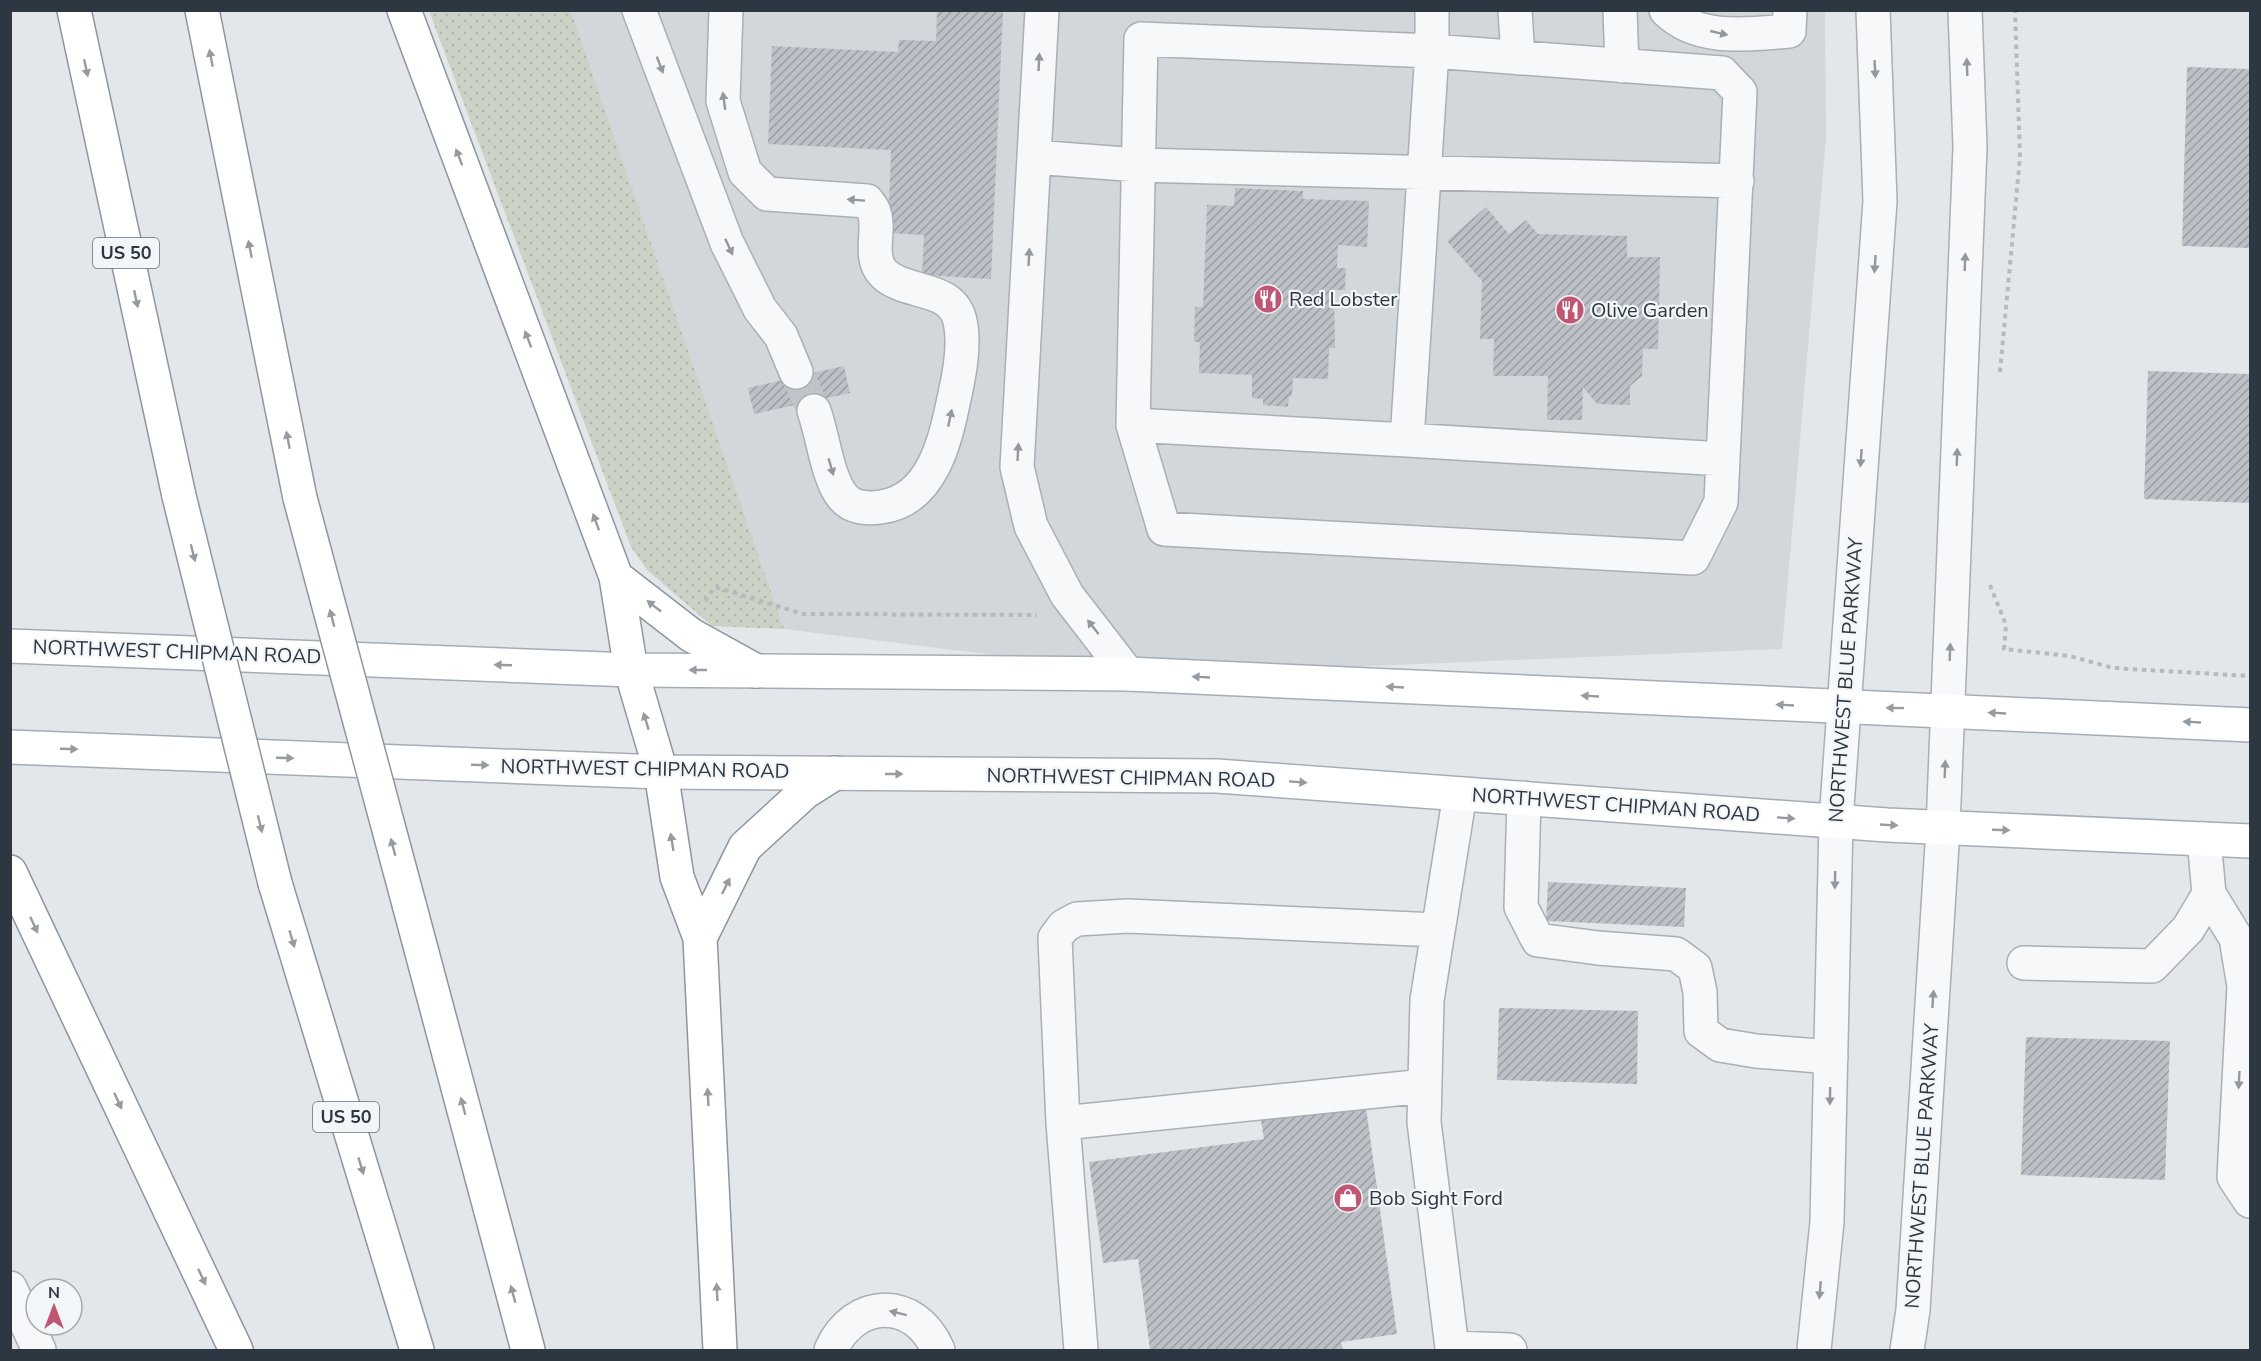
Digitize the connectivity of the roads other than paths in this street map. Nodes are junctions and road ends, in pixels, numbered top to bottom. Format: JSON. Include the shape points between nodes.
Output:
{"nodes":[{"id":1,"x":74,"y":10,"type":"edge"},
{"id":2,"x":202,"y":10,"type":"edge"},
{"id":3,"x":404,"y":10,"type":"edge"},
{"id":4,"x":639,"y":10,"type":"edge"},
{"id":5,"x":726,"y":10,"type":"edge"},
{"id":6,"x":1042,"y":10,"type":"edge"},
{"id":7,"x":1432,"y":10,"type":"edge"},
{"id":8,"x":1515,"y":10,"type":"edge"},
{"id":9,"x":1620,"y":10,"type":"edge"},
{"id":10,"x":1666,"y":10,"type":"edge"},
{"id":11,"x":1790,"y":10,"type":"edge"},
{"id":12,"x":1873,"y":10,"type":"edge"},
{"id":13,"x":1965,"y":10,"type":"edge"},
{"id":14,"x":1432,"y":51,"type":"junction"},
{"id":15,"x":1518,"y":58,"type":"junction"},
{"id":16,"x":1622,"y":66,"type":"junction"},
{"id":17,"x":1034,"y":158,"type":"junction"},
{"id":18,"x":1138,"y":165,"type":"junction"},
{"id":19,"x":1424,"y":171,"type":"junction"},
{"id":20,"x":1737,"y":181,"type":"junction"},
{"id":21,"x":796,"y":372,"type":"tunnel mouth"},
{"id":22,"x":814,"y":411,"type":"tunnel mouth"},
{"id":23,"x":1133,"y":425,"type":"junction"},
{"id":24,"x":1407,"y":440,"type":"junction"},
{"id":25,"x":1723,"y":459,"type":"junction"},
{"id":26,"x":616,"y":577,"type":"junction"},
{"id":27,"x":10,"y":646,"type":"edge"},
{"id":28,"x":631,"y":670,"type":"junction"},
{"id":29,"x":756,"y":671,"type":"junction"},
{"id":30,"x":1128,"y":674,"type":"junction"},
{"id":31,"x":1843,"y":708,"type":"junction"},
{"id":32,"x":1947,"y":710,"type":"junction"},
{"id":33,"x":2250,"y":725,"type":"edge"},
{"id":34,"x":10,"y":747,"type":"edge"},
{"id":35,"x":661,"y":772,"type":"junction"},
{"id":36,"x":835,"y":773,"type":"junction"},
{"id":37,"x":1460,"y":794,"type":"junction"},
{"id":38,"x":1524,"y":798,"type":"junction"},
{"id":39,"x":1836,"y":821,"type":"junction"},
{"id":40,"x":1943,"y":828,"type":"junction"},
{"id":41,"x":2204,"y":839,"type":"junction"},
{"id":42,"x":2250,"y":841,"type":"edge"},
{"id":43,"x":10,"y":872,"type":"edge"},
{"id":44,"x":2209,"y":894,"type":"junction"},
{"id":45,"x":1437,"y":930,"type":"junction"},
{"id":46,"x":700,"y":938,"type":"junction"},
{"id":47,"x":2243,"y":938,"type":"edge"},
{"id":48,"x":2024,"y":963,"type":"dead end"},
{"id":49,"x":1831,"y":1057,"type":"junction"},
{"id":50,"x":1425,"y":1086,"type":"junction"},
{"id":51,"x":1063,"y":1123,"type":"junction"},
{"id":52,"x":2250,"y":1201,"type":"edge"},
{"id":53,"x":10,"y":1288,"type":"edge"},
{"id":54,"x":1452,"y":1349,"type":"edge"},
{"id":55,"x":39,"y":1350,"type":"edge"},
{"id":56,"x":236,"y":1350,"type":"edge"},
{"id":57,"x":417,"y":1350,"type":"edge"},
{"id":58,"x":528,"y":1350,"type":"edge"},
{"id":59,"x":720,"y":1350,"type":"edge"},
{"id":60,"x":831,"y":1350,"type":"edge"},
{"id":61,"x":938,"y":1350,"type":"edge"},
{"id":62,"x":1081,"y":1350,"type":"edge"},
{"id":63,"x":1510,"y":1350,"type":"edge"},
{"id":64,"x":1815,"y":1350,"type":"edge"},
{"id":65,"x":1906,"y":1350,"type":"edge"}],
"edges":[{"from":1,"to":57,"type":"main road","number":"US 50","one_way":true,"bridge":true,"via":[[179,496],[275,884]]},
{"from":58,"to":2,"type":"main road","one_way":true,"bridge":true,"via":[[300,498]]},
{"from":26,"to":3,"type":"main road","one_way":true},
{"from":4,"to":21,"type":"street","one_way":true,"via":[[727,243],[760,309],[781,336]]},
{"from":22,"to":5,"type":"street","one_way":true,"via":[[843,497],[854,506],[874,508],[908,498],[924,482],[946,435],[960,370],[961,324],[956,307],[946,299],[903,286],[878,267],[875,213],[867,201],[767,194],[745,172],[723,101]]},
{"from":17,"to":6,"type":"street","one_way":true},
{"from":7,"to":14,"type":"street"},
{"from":8,"to":15,"type":"street"},
{"from":9,"to":16,"type":"street"},
{"from":10,"to":11,"type":"street","one_way":true,"via":[[1675,19],[1724,36],[1789,31]]},
{"from":12,"to":31,"type":"street","name":"NORTHWEST BLUE PARKWAY","one_way":true,"via":[[1880,201]]},
{"from":32,"to":13,"type":"street","name":"NORTHWEST BLUE PARKWAY","one_way":true,"via":[[1970,147]]},
{"from":14,"to":15,"type":"street"},
{"from":14,"to":18,"type":"street","via":[[1142,39]]},
{"from":14,"to":19,"type":"street"},
{"from":15,"to":16,"type":"street"},
{"from":16,"to":20,"type":"street","via":[[1722,73],[1740,92]]},
{"from":17,"to":18,"type":"street"},
{"from":30,"to":17,"type":"street","one_way":true,"via":[[1071,600],[1031,526],[1017,467]]},
{"from":18,"to":19,"type":"street"},
{"from":18,"to":23,"type":"street"},
{"from":19,"to":20,"type":"street"},
{"from":19,"to":24,"type":"street"},
{"from":20,"to":25,"type":"street"},
{"from":23,"to":24,"type":"street"},
{"from":23,"to":25,"type":"street","via":[[1164,529],[1176,530],[1693,558],[1721,502]]},
{"from":24,"to":25,"type":"street"},
{"from":26,"to":28,"type":"main road"},
{"from":29,"to":26,"type":"main road","one_way":true,"via":[[686,631]]},
{"from":28,"to":27,"type":"main road","name":"NORTHWEST CHIPMAN ROAD","one_way":true},
{"from":29,"to":28,"type":"main road","name":"NORTHWEST CHIPMAN ROAD","one_way":true},
{"from":35,"to":28,"type":"main road","one_way":true},
{"from":29,"to":30,"type":"main road","name":"NORTHWEST CHIPMAN ROAD"},
{"from":31,"to":30,"type":"main road","name":"NORTHWEST CHIPMAN ROAD","one_way":true},
{"from":32,"to":31,"type":"main road","name":"NORTHWEST CHIPMAN ROAD","one_way":true},
{"from":31,"to":39,"type":"street","name":"NORTHWEST BLUE PARKWAY"},
{"from":33,"to":32,"type":"main road","name":"NORTHWEST CHIPMAN ROAD","one_way":true},
{"from":40,"to":32,"type":"street","name":"NORTHWEST BLUE PARKWAY","one_way":true},
{"from":34,"to":35,"type":"main road","name":"NORTHWEST CHIPMAN ROAD","one_way":true},
{"from":35,"to":36,"type":"main road","name":"NORTHWEST CHIPMAN ROAD"},
{"from":46,"to":35,"type":"main road","one_way":true,"via":[[677,877]]},
{"from":36,"to":37,"type":"main road","name":"NORTHWEST CHIPMAN ROAD","one_way":true,"via":[[1217,776]]},
{"from":46,"to":36,"type":"main road","one_way":true,"via":[[745,847],[805,792]]},
{"from":37,"to":38,"type":"main road","name":"NORTHWEST CHIPMAN ROAD"},
{"from":37,"to":45,"type":"street"},
{"from":38,"to":39,"type":"main road","name":"NORTHWEST CHIPMAN ROAD","one_way":true},
{"from":38,"to":49,"type":"street","via":[[1521,907],[1538,940],[1676,954],[1695,968],[1701,1031],[1720,1045]]},
{"from":39,"to":40,"type":"main road","name":"NORTHWEST CHIPMAN ROAD","one_way":true},
{"from":39,"to":49,"type":"street","name":"NORTHWEST BLUE PARKWAY","one_way":true},
{"from":40,"to":41,"type":"main road","name":"NORTHWEST CHIPMAN ROAD","one_way":true},
{"from":65,"to":40,"type":"street","name":"NORTHWEST BLUE PARKWAY","one_way":true,"via":[[1913,1310]]},
{"from":41,"to":42,"type":"main road","name":"NORTHWEST CHIPMAN ROAD"},
{"from":41,"to":44,"type":"street"},
{"from":43,"to":56,"type":"main road","one_way":true},
{"from":44,"to":47,"type":"street"},
{"from":44,"to":48,"type":"street","via":[[2188,929],[2152,966]]},
{"from":45,"to":50,"type":"street","via":[[1427,1000]]},
{"from":45,"to":51,"type":"street","via":[[1128,916],[1077,919],[1064,926],[1055,938]]},
{"from":59,"to":46,"type":"main road","one_way":true},
{"from":47,"to":52,"type":"street","one_way":true,"via":[[2234,1177]]},
{"from":49,"to":64,"type":"street","name":"NORTHWEST BLUE PARKWAY","one_way":true,"via":[[1827,1222]]},
{"from":50,"to":51,"type":"street"},
{"from":50,"to":54,"type":"street","via":[[1424,1122]]},
{"from":51,"to":62,"type":"street"},
{"from":53,"to":55,"type":"street"},
{"from":54,"to":63,"type":"street"},
{"from":61,"to":60,"type":"street","one_way":true,"via":[[932,1335],[919,1322],[884,1310],[866,1313],[850,1322]]}]}
